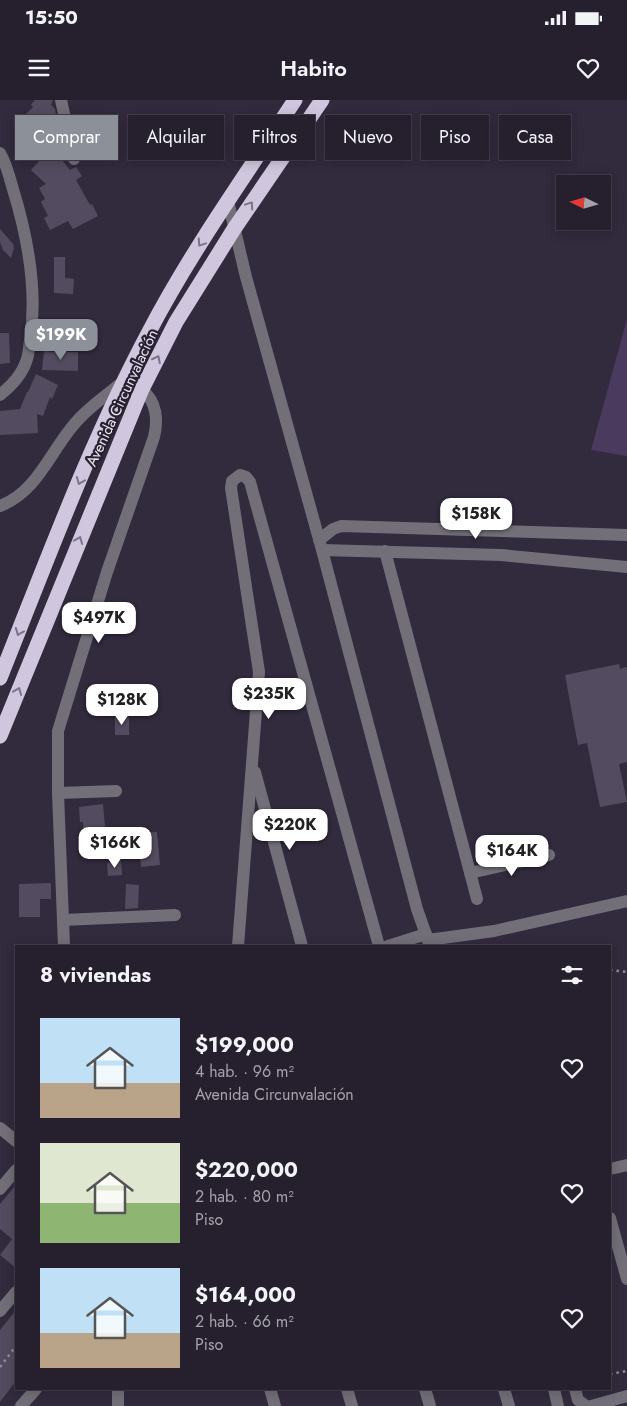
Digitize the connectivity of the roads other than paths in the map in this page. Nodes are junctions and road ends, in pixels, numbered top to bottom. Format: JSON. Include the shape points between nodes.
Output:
{"nodes":[{"id":1,"x":61,"y":100,"type":"edge"},
{"id":2,"x":295,"y":100,"type":"edge"},
{"id":3,"x":316,"y":103,"type":"edge"},
{"id":4,"x":64,"y":115,"type":"edge"},
{"id":5,"x":0,"y":153,"type":"edge"},
{"id":6,"x":228,"y":202,"type":"junction"},
{"id":7,"x":234,"y":229,"type":"junction"},
{"id":8,"x":124,"y":381,"type":"junction"},
{"id":9,"x":142,"y":389,"type":"junction"},
{"id":10,"x":0,"y":395,"type":"edge"},
{"id":11,"x":0,"y":506,"type":"edge"},
{"id":12,"x":627,"y":535,"type":"edge"},
{"id":13,"x":320,"y":545,"type":"junction"},
{"id":14,"x":385,"y":552,"type":"junction"},
{"id":15,"x":627,"y":567,"type":"edge"},
{"id":16,"x":0,"y":678,"type":"edge"},
{"id":17,"x":0,"y":736,"type":"edge"},
{"id":18,"x":253,"y":763,"type":"junction"},
{"id":19,"x":116,"y":792,"type":"dead end"},
{"id":20,"x":58,"y":794,"type":"junction"},
{"id":21,"x":549,"y":855,"type":"dead end"},
{"id":22,"x":470,"y":873,"type":"junction"},
{"id":23,"x":477,"y":899,"type":"dead end"},
{"id":24,"x":627,"y":901,"type":"edge"},
{"id":25,"x":174,"y":915,"type":"dead end"},
{"id":26,"x":63,"y":920,"type":"junction"},
{"id":27,"x":428,"y":940,"type":"edge"},
{"id":28,"x":64,"y":945,"type":"edge"},
{"id":29,"x":238,"y":945,"type":"edge"},
{"id":30,"x":302,"y":945,"type":"edge"},
{"id":31,"x":379,"y":945,"type":"edge"},
{"id":32,"x":395,"y":945,"type":"edge"},
{"id":33,"x":0,"y":1128,"type":"edge"},
{"id":34,"x":15,"y":1141,"type":"edge"},
{"id":35,"x":627,"y":1165,"type":"edge"},
{"id":36,"x":611,"y":1169,"type":"edge"},
{"id":37,"x":15,"y":1171,"type":"edge"},
{"id":38,"x":0,"y":1189,"type":"edge"},
{"id":39,"x":611,"y":1222,"type":"edge"},
{"id":40,"x":627,"y":1280,"type":"edge"},
{"id":41,"x":15,"y":1293,"type":"edge"},
{"id":42,"x":0,"y":1312,"type":"edge"},
{"id":43,"x":35,"y":1390,"type":"edge"},
{"id":44,"x":118,"y":1390,"type":"edge"},
{"id":45,"x":270,"y":1390,"type":"edge"},
{"id":46,"x":347,"y":1390,"type":"edge"},
{"id":47,"x":425,"y":1390,"type":"edge"},
{"id":48,"x":504,"y":1390,"type":"edge"},
{"id":49,"x":554,"y":1390,"type":"edge"},
{"id":50,"x":575,"y":1390,"type":"edge"},
{"id":51,"x":627,"y":1396,"type":"edge"},
{"id":52,"x":21,"y":1406,"type":"edge"},
{"id":53,"x":118,"y":1406,"type":"edge"},
{"id":54,"x":275,"y":1406,"type":"edge"},
{"id":55,"x":352,"y":1406,"type":"edge"},
{"id":56,"x":430,"y":1406,"type":"edge"},
{"id":57,"x":509,"y":1406,"type":"edge"},
{"id":58,"x":558,"y":1406,"type":"edge"},
{"id":59,"x":586,"y":1406,"type":"edge"},
{"id":60,"x":591,"y":1406,"type":"edge"}],
"edges":[{"from":1,"to":4,"type":"street"},
{"from":2,"to":6,"type":"highway","name":"Avenida Circunvalación"},
{"from":7,"to":3,"type":"highway","name":"Avenida Circunvalación","one_way":true},
{"from":5,"to":10,"type":"street","via":[[15,194],[32,279],[32,327],[27,359],[16,382]]},
{"from":6,"to":7,"type":"street"},
{"from":6,"to":8,"type":"highway","name":"Avenida Circunvalación","one_way":true,"via":[[185,267]]},
{"from":9,"to":7,"type":"highway","name":"Avenida Circunvalación","one_way":true,"via":[[176,322]]},
{"from":7,"to":13,"type":"street"},
{"from":8,"to":9,"type":"street"},
{"from":8,"to":11,"type":"street","via":[[76,422],[31,485]]},
{"from":8,"to":16,"type":"highway","name":"Avenida Circunvalación","one_way":true,"via":[[83,472]]},
{"from":17,"to":9,"type":"highway","name":"Avenida Circunvalación","one_way":true},
{"from":9,"to":20,"type":"street","via":[[151,400],[157,426],[107,572],[61,722],[57,741]]},
{"from":12,"to":13,"type":"street","via":[[341,526],[333,529]]},
{"from":13,"to":14,"type":"street"},
{"from":13,"to":27,"type":"street"},
{"from":14,"to":15,"type":"street","via":[[501,554]]},
{"from":14,"to":22,"type":"street"},
{"from":18,"to":29,"type":"street"},
{"from":18,"to":30,"type":"street"},
{"from":18,"to":31,"type":"street","via":[[258,672],[231,488],[232,481],[240,475],[250,482]]},
{"from":19,"to":20,"type":"street"},
{"from":20,"to":26,"type":"street"},
{"from":21,"to":22,"type":"street"},
{"from":22,"to":23,"type":"street"},
{"from":24,"to":27,"type":"street","via":[[494,930]]},
{"from":25,"to":26,"type":"street"},
{"from":26,"to":28,"type":"street"},
{"from":27,"to":32,"type":"street"},
{"from":33,"to":34,"type":"street"},
{"from":35,"to":36,"type":"street"},
{"from":37,"to":38,"type":"street"},
{"from":39,"to":40,"type":"street"},
{"from":41,"to":42,"type":"street"},
{"from":43,"to":52,"type":"street"},
{"from":44,"to":53,"type":"street"},
{"from":45,"to":54,"type":"street"},
{"from":46,"to":55,"type":"street"},
{"from":47,"to":56,"type":"street"},
{"from":48,"to":57,"type":"street"},
{"from":49,"to":58,"type":"street"},
{"from":50,"to":59,"type":"street","via":[[578,1400]]},
{"from":51,"to":60,"type":"street"}]}
